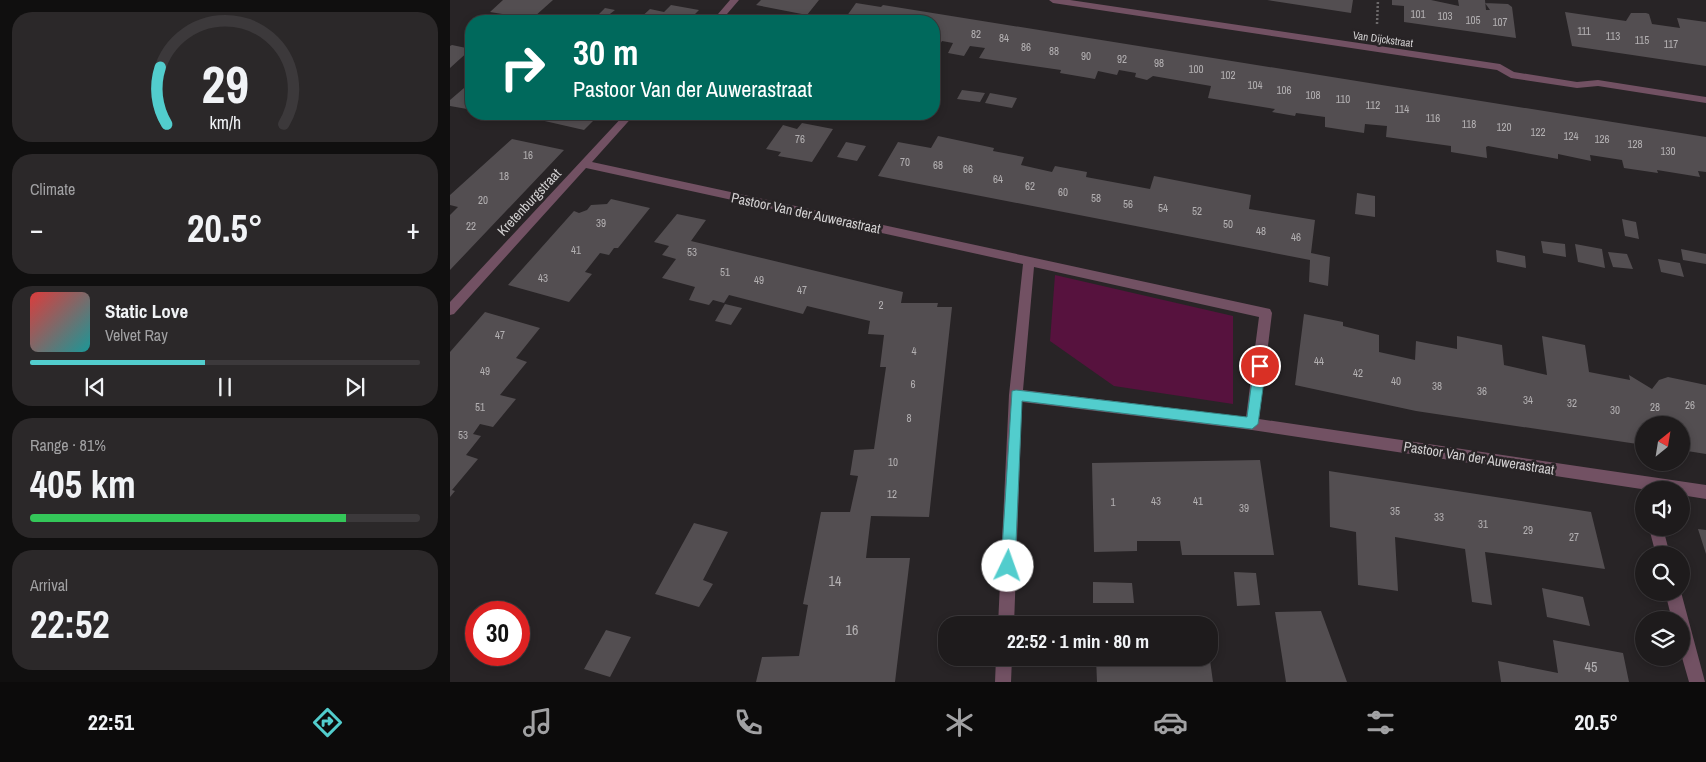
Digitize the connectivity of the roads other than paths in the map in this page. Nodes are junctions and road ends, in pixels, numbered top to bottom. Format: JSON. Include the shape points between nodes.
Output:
{"nodes":[{"id":1,"x":735,"y":0,"type":"edge"},
{"id":2,"x":1054,"y":0,"type":"edge"},
{"id":3,"x":721,"y":15,"type":"edge"},
{"id":4,"x":1706,"y":100,"type":"edge"},
{"id":5,"x":624,"y":120,"type":"edge"},
{"id":6,"x":584,"y":164,"type":"junction"},
{"id":7,"x":1029,"y":261,"type":"junction"},
{"id":8,"x":450,"y":310,"type":"edge"},
{"id":9,"x":1016,"y":395,"type":"junction"},
{"id":10,"x":1252,"y":424,"type":"junction"},
{"id":11,"x":1635,"y":484,"type":"edge"},
{"id":12,"x":1690,"y":490,"type":"edge"},
{"id":13,"x":1706,"y":492,"type":"edge"},
{"id":14,"x":1006,"y":616,"type":"edge"},
{"id":15,"x":1690,"y":656,"type":"edge"},
{"id":16,"x":1004,"y":666,"type":"edge"},
{"id":17,"x":1003,"y":682,"type":"edge"},
{"id":18,"x":1697,"y":682,"type":"edge"}],
"edges":[{"from":1,"to":3,"type":"street"},
{"from":2,"to":4,"type":"street","name":"Van Dijckstraat","via":[[1500,67],[1520,77],[1577,85],[1598,83]]},
{"from":5,"to":6,"type":"street","name":"Kretenburgstraat"},
{"from":6,"to":7,"type":"street","name":"Pastoor Van der Auwerastraat"},
{"from":6,"to":8,"type":"street","name":"Kretenburgstraat"},
{"from":7,"to":9,"type":"street"},
{"from":7,"to":10,"type":"street","name":"Pastoor Van der Auwerastraat","via":[[1266,313]]},
{"from":9,"to":10,"type":"street","name":"Pastoor Van der Auwerastraat"},
{"from":9,"to":14,"type":"street"},
{"from":10,"to":11,"type":"street","name":"Pastoor Van der Auwerastraat"},
{"from":12,"to":13,"type":"street","name":"Pastoor Van der Auwerastraat"},
{"from":15,"to":18,"type":"street"},
{"from":16,"to":17,"type":"street"}]}
